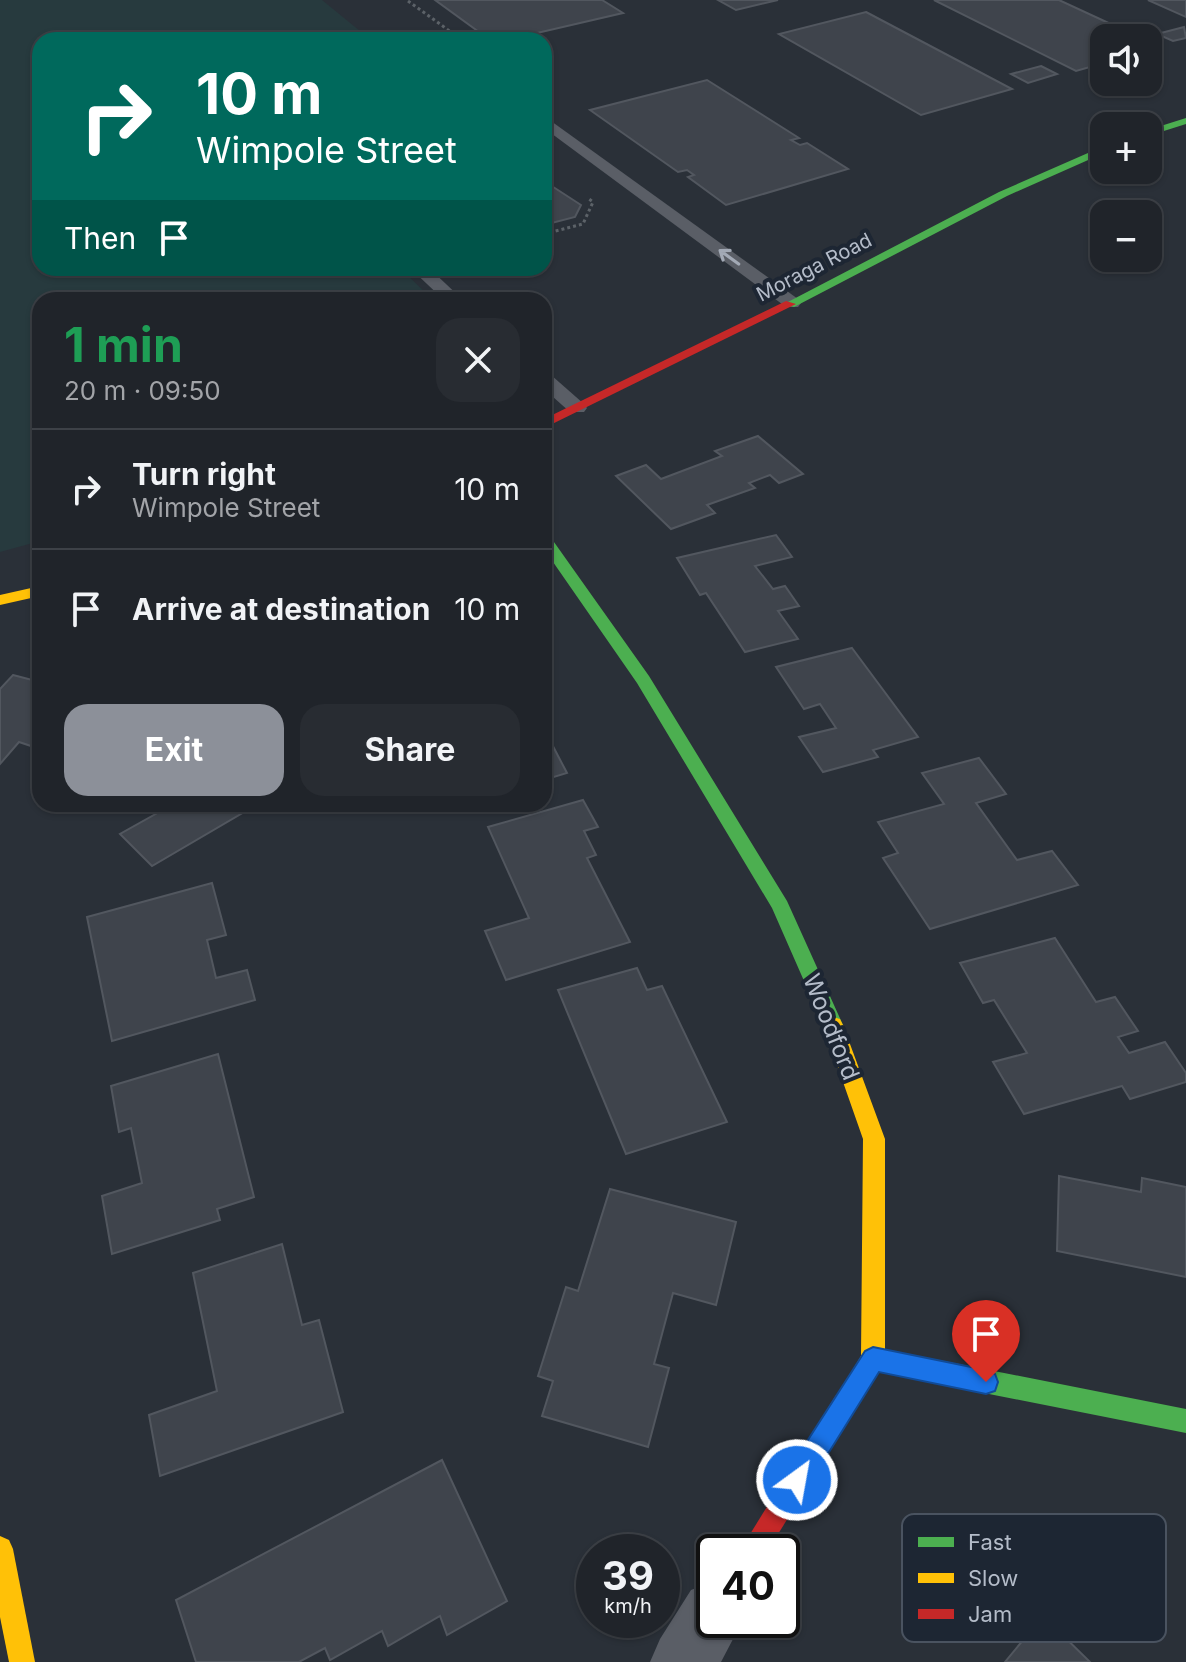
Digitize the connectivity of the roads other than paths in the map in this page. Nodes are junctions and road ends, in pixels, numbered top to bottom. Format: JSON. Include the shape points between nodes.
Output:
{"nodes":[{"id":1,"x":1186,"y":121,"type":"edge"},
{"id":2,"x":552,"y":127,"type":"edge"},
{"id":3,"x":1162,"y":129,"type":"edge"},
{"id":4,"x":1090,"y":155,"type":"edge"},
{"id":5,"x":428,"y":276,"type":"edge"},
{"id":6,"x":445,"y":292,"type":"edge"},
{"id":7,"x":792,"y":303,"type":"junction"},
{"id":8,"x":552,"y":386,"type":"edge"},
{"id":9,"x":577,"y":408,"type":"junction"},
{"id":10,"x":552,"y":420,"type":"edge"},
{"id":11,"x":552,"y":549,"type":"edge"},
{"id":12,"x":32,"y":593,"type":"edge"},
{"id":13,"x":0,"y":600,"type":"edge"},
{"id":14,"x":873,"y":1359,"type":"junction"},
{"id":15,"x":1186,"y":1421,"type":"edge"},
{"id":16,"x":763,"y":1534,"type":"edge"},
{"id":17,"x":0,"y":1549,"type":"edge"},
{"id":18,"x":698,"y":1638,"type":"edge"},
{"id":19,"x":22,"y":1662,"type":"edge"},
{"id":20,"x":683,"y":1662,"type":"edge"}],
"edges":[{"from":1,"to":3,"type":"street"},
{"from":7,"to":2,"type":"lane","one_way":true},
{"from":4,"to":7,"type":"street","name":"Moraga Road"},
{"from":5,"to":6,"type":"lane"},
{"from":7,"to":9,"type":"street","name":"Moraga Road"},
{"from":8,"to":9,"type":"lane"},
{"from":9,"to":10,"type":"street","name":"Moraga Road"},
{"from":11,"to":14,"type":"street","name":"Woodford","via":[[643,680],[780,906],[828,1012],[874,1139]]},
{"from":12,"to":13,"type":"street"},
{"from":14,"to":15,"type":"street"},
{"from":14,"to":16,"type":"street"},
{"from":17,"to":19,"type":"street"},
{"from":18,"to":20,"type":"street"}]}
